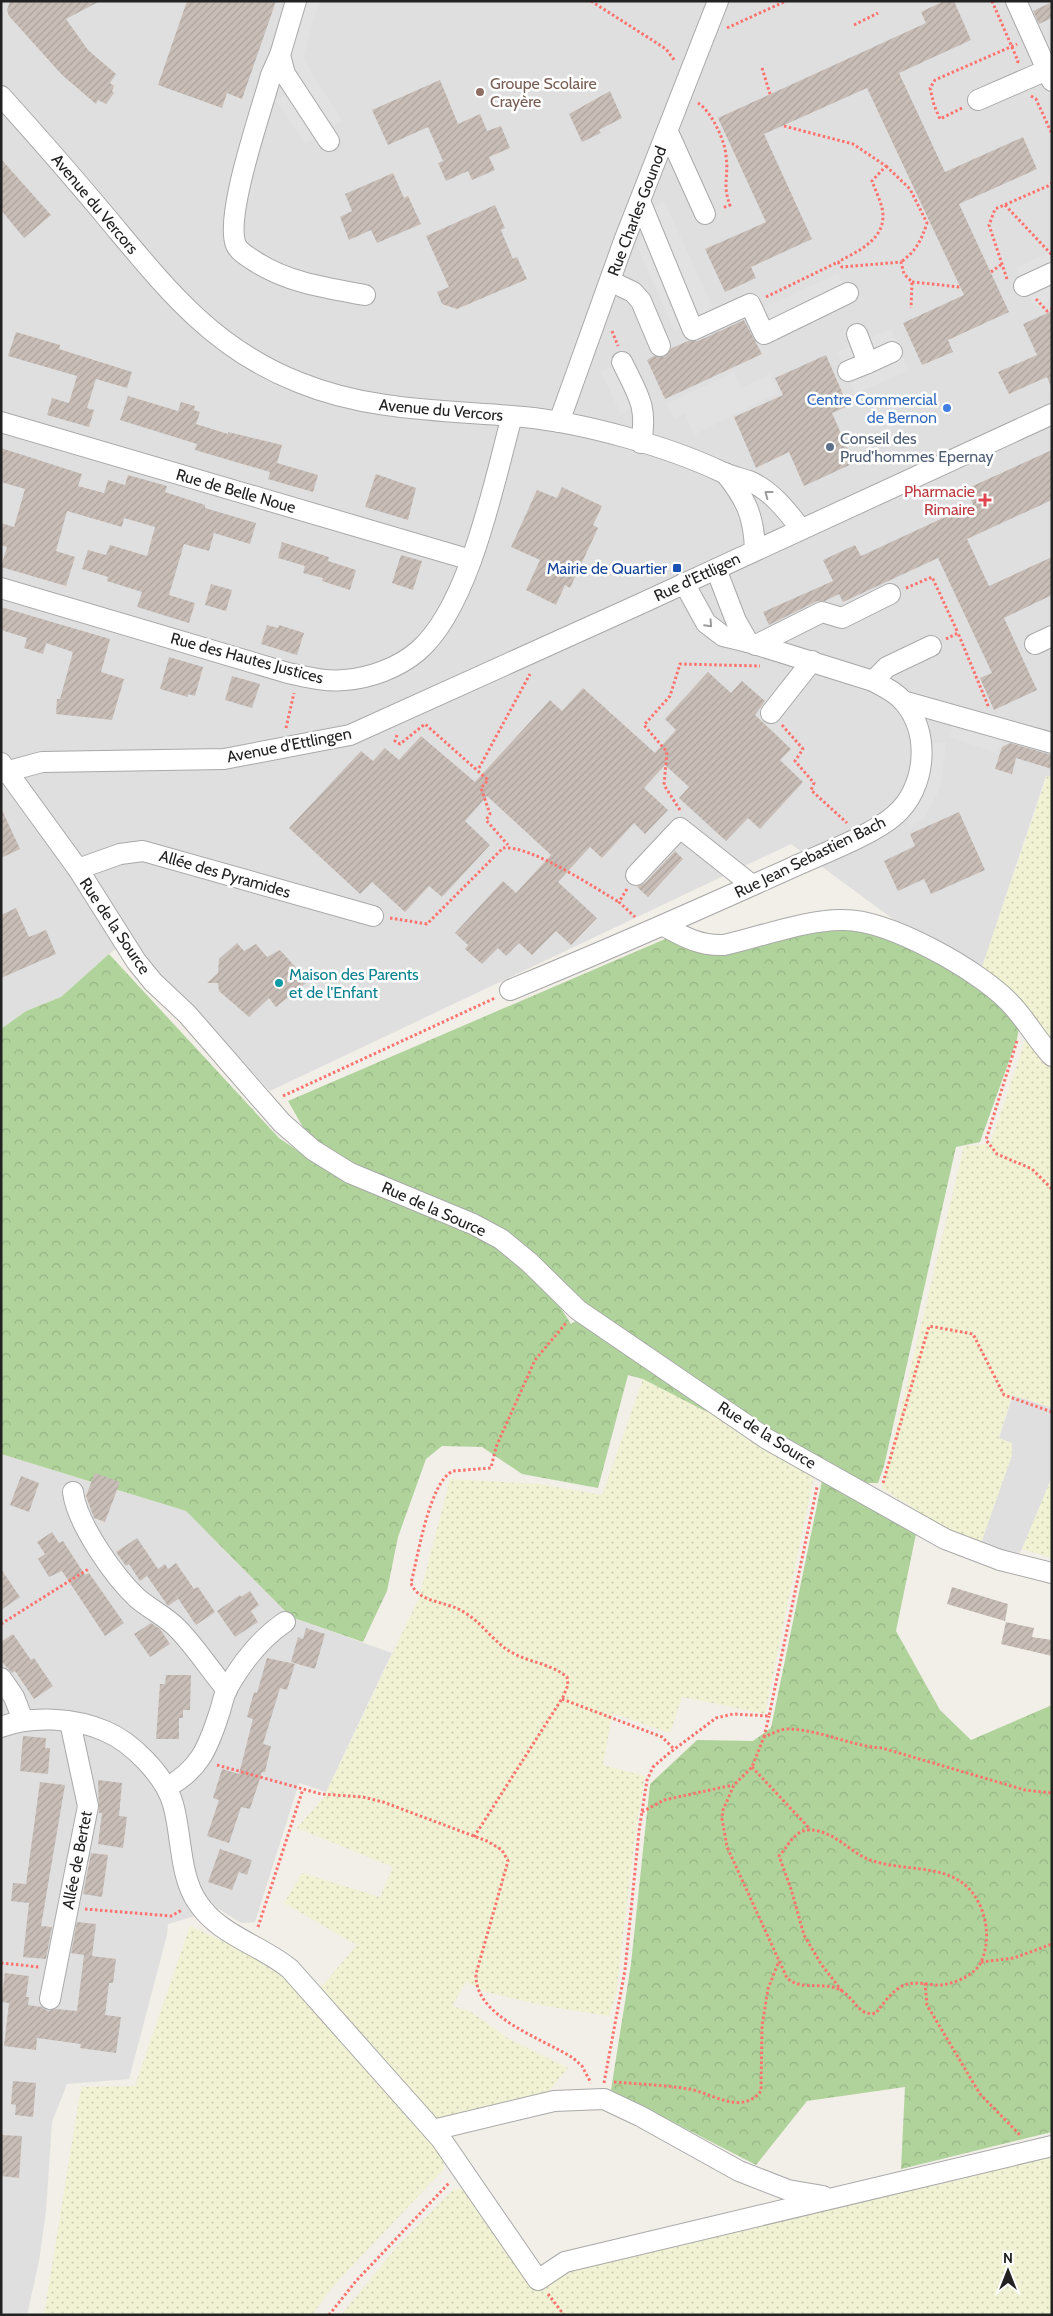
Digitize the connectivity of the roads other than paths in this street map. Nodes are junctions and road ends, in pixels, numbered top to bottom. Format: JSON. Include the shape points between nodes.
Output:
{"nodes":[{"id":1,"x":296,"y":1,"type":"edge"},
{"id":2,"x":718,"y":1,"type":"edge"},
{"id":3,"x":1016,"y":1,"type":"edge"},
{"id":4,"x":280,"y":55,"type":"junction"},
{"id":5,"x":1049,"y":75,"type":"edge"},
{"id":6,"x":1,"y":96,"type":"edge"},
{"id":7,"x":978,"y":100,"type":"road end"},
{"id":8,"x":668,"y":132,"type":"junction"},
{"id":9,"x":329,"y":141,"type":"dead end"},
{"id":10,"x":640,"y":201,"type":"junction"},
{"id":11,"x":705,"y":214,"type":"dead end"},
{"id":12,"x":1052,"y":273,"type":"edge"},
{"id":13,"x":610,"y":281,"type":"junction"},
{"id":14,"x":1024,"y":286,"type":"road end"},
{"id":15,"x":848,"y":293,"type":"dead end"},
{"id":16,"x":365,"y":295,"type":"dead end"},
{"id":17,"x":857,"y":334,"type":"dead end"},
{"id":18,"x":660,"y":346,"type":"dead end"},
{"id":19,"x":892,"y":352,"type":"dead end"},
{"id":20,"x":622,"y":362,"type":"road end"},
{"id":21,"x":868,"y":363,"type":"junction"},
{"id":22,"x":848,"y":371,"type":"dead end"},
{"id":23,"x":1052,"y":414,"type":"edge"},
{"id":24,"x":512,"y":416,"type":"junction"},
{"id":25,"x":1,"y":422,"type":"edge"},
{"id":26,"x":558,"y":422,"type":"junction"},
{"id":27,"x":641,"y":443,"type":"junction"},
{"id":28,"x":725,"y":474,"type":"junction"},
{"id":29,"x":801,"y":529,"type":"junction"},
{"id":30,"x":755,"y":550,"type":"junction"},
{"id":31,"x":471,"y":560,"type":"junction"},
{"id":32,"x":716,"y":569,"type":"junction"},
{"id":33,"x":684,"y":583,"type":"junction"},
{"id":34,"x":1,"y":588,"type":"edge"},
{"id":35,"x":890,"y":594,"type":"road end"},
{"id":36,"x":640,"y":604,"type":"joint"},
{"id":37,"x":752,"y":643,"type":"junction"},
{"id":38,"x":932,"y":646,"type":"road end"},
{"id":39,"x":812,"y":661,"type":"junction"},
{"id":40,"x":873,"y":681,"type":"junction"},
{"id":41,"x":903,"y":701,"type":"junction"},
{"id":42,"x":772,"y":713,"type":"road end"},
{"id":43,"x":1052,"y":743,"type":"edge"},
{"id":44,"x":3,"y":769,"type":"edge"},
{"id":45,"x":78,"y":869,"type":"junction"},
{"id":46,"x":636,"y":876,"type":"road end"},
{"id":47,"x":752,"y":885,"type":"junction"},
{"id":48,"x":373,"y":916,"type":"road end"},
{"id":49,"x":657,"y":929,"type":"junction"},
{"id":50,"x":510,"y":990,"type":"road end"},
{"id":51,"x":1052,"y":1056,"type":"edge"},
{"id":52,"x":73,"y":1492,"type":"dead end"},
{"id":53,"x":1052,"y":1573,"type":"edge"},
{"id":54,"x":285,"y":1622,"type":"dead end"},
{"id":55,"x":1,"y":1678,"type":"edge"},
{"id":56,"x":227,"y":1690,"type":"junction"},
{"id":57,"x":24,"y":1720,"type":"junction"},
{"id":58,"x":70,"y":1722,"type":"junction"},
{"id":59,"x":1,"y":1726,"type":"edge"},
{"id":60,"x":167,"y":1787,"type":"junction"},
{"id":61,"x":50,"y":1999,"type":"dead end"},
{"id":62,"x":433,"y":2130,"type":"junction"},
{"id":63,"x":1052,"y":2146,"type":"edge"},
{"id":64,"x":830,"y":2198,"type":"junction"}],
"edges":[{"from":1,"to":4,"type":"street"},
{"from":2,"to":8,"type":"street","name":"Rue Charles Gounod"},
{"from":3,"to":5,"type":"street"},
{"from":4,"to":9,"type":"street","via":[[285,74]]},
{"from":4,"to":16,"type":"street","via":[[271,75],[235,206],[233,230],[237,246],[274,274],[305,284]]},
{"from":5,"to":7,"type":"street"},
{"from":6,"to":24,"type":"street","name":"Avenue du Vercors","via":[[161,283],[208,329],[244,354],[298,382],[363,402],[410,410]]},
{"from":8,"to":10,"type":"street","name":"Rue Charles Gounod"},
{"from":8,"to":11,"type":"street"},
{"from":10,"to":13,"type":"street","name":"Rue Charles Gounod"},
{"from":10,"to":15,"type":"street","via":[[693,330],[750,304],[764,334]]},
{"from":12,"to":14,"type":"street"},
{"from":13,"to":18,"type":"street","via":[[633,292],[641,301]]},
{"from":13,"to":26,"type":"street","name":"Rue Charles Gounod"},
{"from":17,"to":21,"type":"street"},
{"from":19,"to":21,"type":"street"},
{"from":20,"to":27,"type":"street","via":[[642,403],[645,422]]},
{"from":21,"to":22,"type":"street"},
{"from":23,"to":29,"type":"street","name":"Rue d'Ettligen"},
{"from":24,"to":26,"type":"street","name":"Avenue du Vercors"},
{"from":24,"to":31,"type":"street","name":"Rue des Hautes Justices"},
{"from":25,"to":31,"type":"street","name":"Rue de Belle Noue"},
{"from":26,"to":27,"type":"street","name":"Avenue du Vercors"},
{"from":27,"to":28,"type":"street","name":"Avenue du Vercors","via":[[705,463]]},
{"from":29,"to":28,"type":"street","name":"Avenue du Vercors","one_way":true,"via":[[770,494],[751,482]]},
{"from":28,"to":30,"type":"street","name":"Avenue du Vercors","via":[[749,508]]},
{"from":29,"to":30,"type":"street","name":"Rue d'Ettligen"},
{"from":30,"to":32,"type":"street","name":"Rue d'Ettligen"},
{"from":31,"to":34,"type":"street","name":"Rue des Hautes Justices","via":[[442,620],[418,651],[373,675],[344,681],[288,673]]},
{"from":32,"to":33,"type":"street","name":"Rue d'Ettligen"},
{"from":32,"to":37,"type":"street","via":[[736,621]]},
{"from":33,"to":36,"type":"street","name":"Rue d'Ettligen"},
{"from":33,"to":37,"type":"street","name":"Rue Jean Sebastien Bach","one_way":true,"via":[[706,623],[723,636]]},
{"from":35,"to":37,"type":"street","via":[[842,618],[822,612]]},
{"from":36,"to":44,"type":"street","name":"Avenue d'Ettlingen","via":[[350,735],[224,759],[42,762]]},
{"from":37,"to":39,"type":"street","name":"Rue Jean Sebastien Bach"},
{"from":38,"to":40,"type":"street","via":[[887,667]]},
{"from":39,"to":40,"type":"street","name":"Rue Jean Sebastien Bach"},
{"from":39,"to":42,"type":"street"},
{"from":40,"to":41,"type":"street","name":"Rue Jean Sebastien Bach"},
{"from":41,"to":43,"type":"street"},
{"from":41,"to":47,"type":"street","name":"Rue Jean Sebastien Bach","via":[[919,734],[922,763],[912,796],[894,816],[860,836]]},
{"from":44,"to":45,"type":"street","name":"Rue de la Source"},
{"from":45,"to":48,"type":"street","name":"Allée des Pyramides","via":[[120,854],[143,851]]},
{"from":45,"to":53,"type":"street","name":"Rue de la Source","via":[[136,961],[153,982],[187,1014],[282,1123],[313,1150],[350,1173],[473,1224],[501,1240],[529,1262],[578,1310],[767,1439],[945,1539],[1000,1560]]},
{"from":46,"to":47,"type":"street","via":[[680,828]]},
{"from":47,"to":49,"type":"street","name":"Rue Jean Sebastien Bach"},
{"from":49,"to":50,"type":"street","name":"Rue Jean Sebastien Bach"},
{"from":49,"to":51,"type":"street","via":[[712,946],[823,921],[858,920],[891,930],[927,947],[987,983],[1024,1019]]},
{"from":52,"to":56,"type":"street","via":[[80,1519],[106,1559],[137,1598],[178,1629]]},
{"from":54,"to":56,"type":"street","via":[[257,1645]]},
{"from":55,"to":57,"type":"street"},
{"from":56,"to":60,"type":"street","via":[[207,1748],[199,1761],[180,1780]]},
{"from":57,"to":58,"type":"street"},
{"from":57,"to":59,"type":"street"},
{"from":58,"to":60,"type":"street","via":[[106,1731],[148,1763]]},
{"from":58,"to":61,"type":"street","name":"Allée de Bertet","via":[[88,1806]]},
{"from":60,"to":62,"type":"street","via":[[190,1888],[205,1913],[290,1969]]},
{"from":62,"to":64,"type":"street","via":[[599,2093],[739,2171],[788,2190]]},
{"from":62,"to":64,"type":"street","via":[[538,2280],[565,2262]]},
{"from":63,"to":64,"type":"street"}]}
